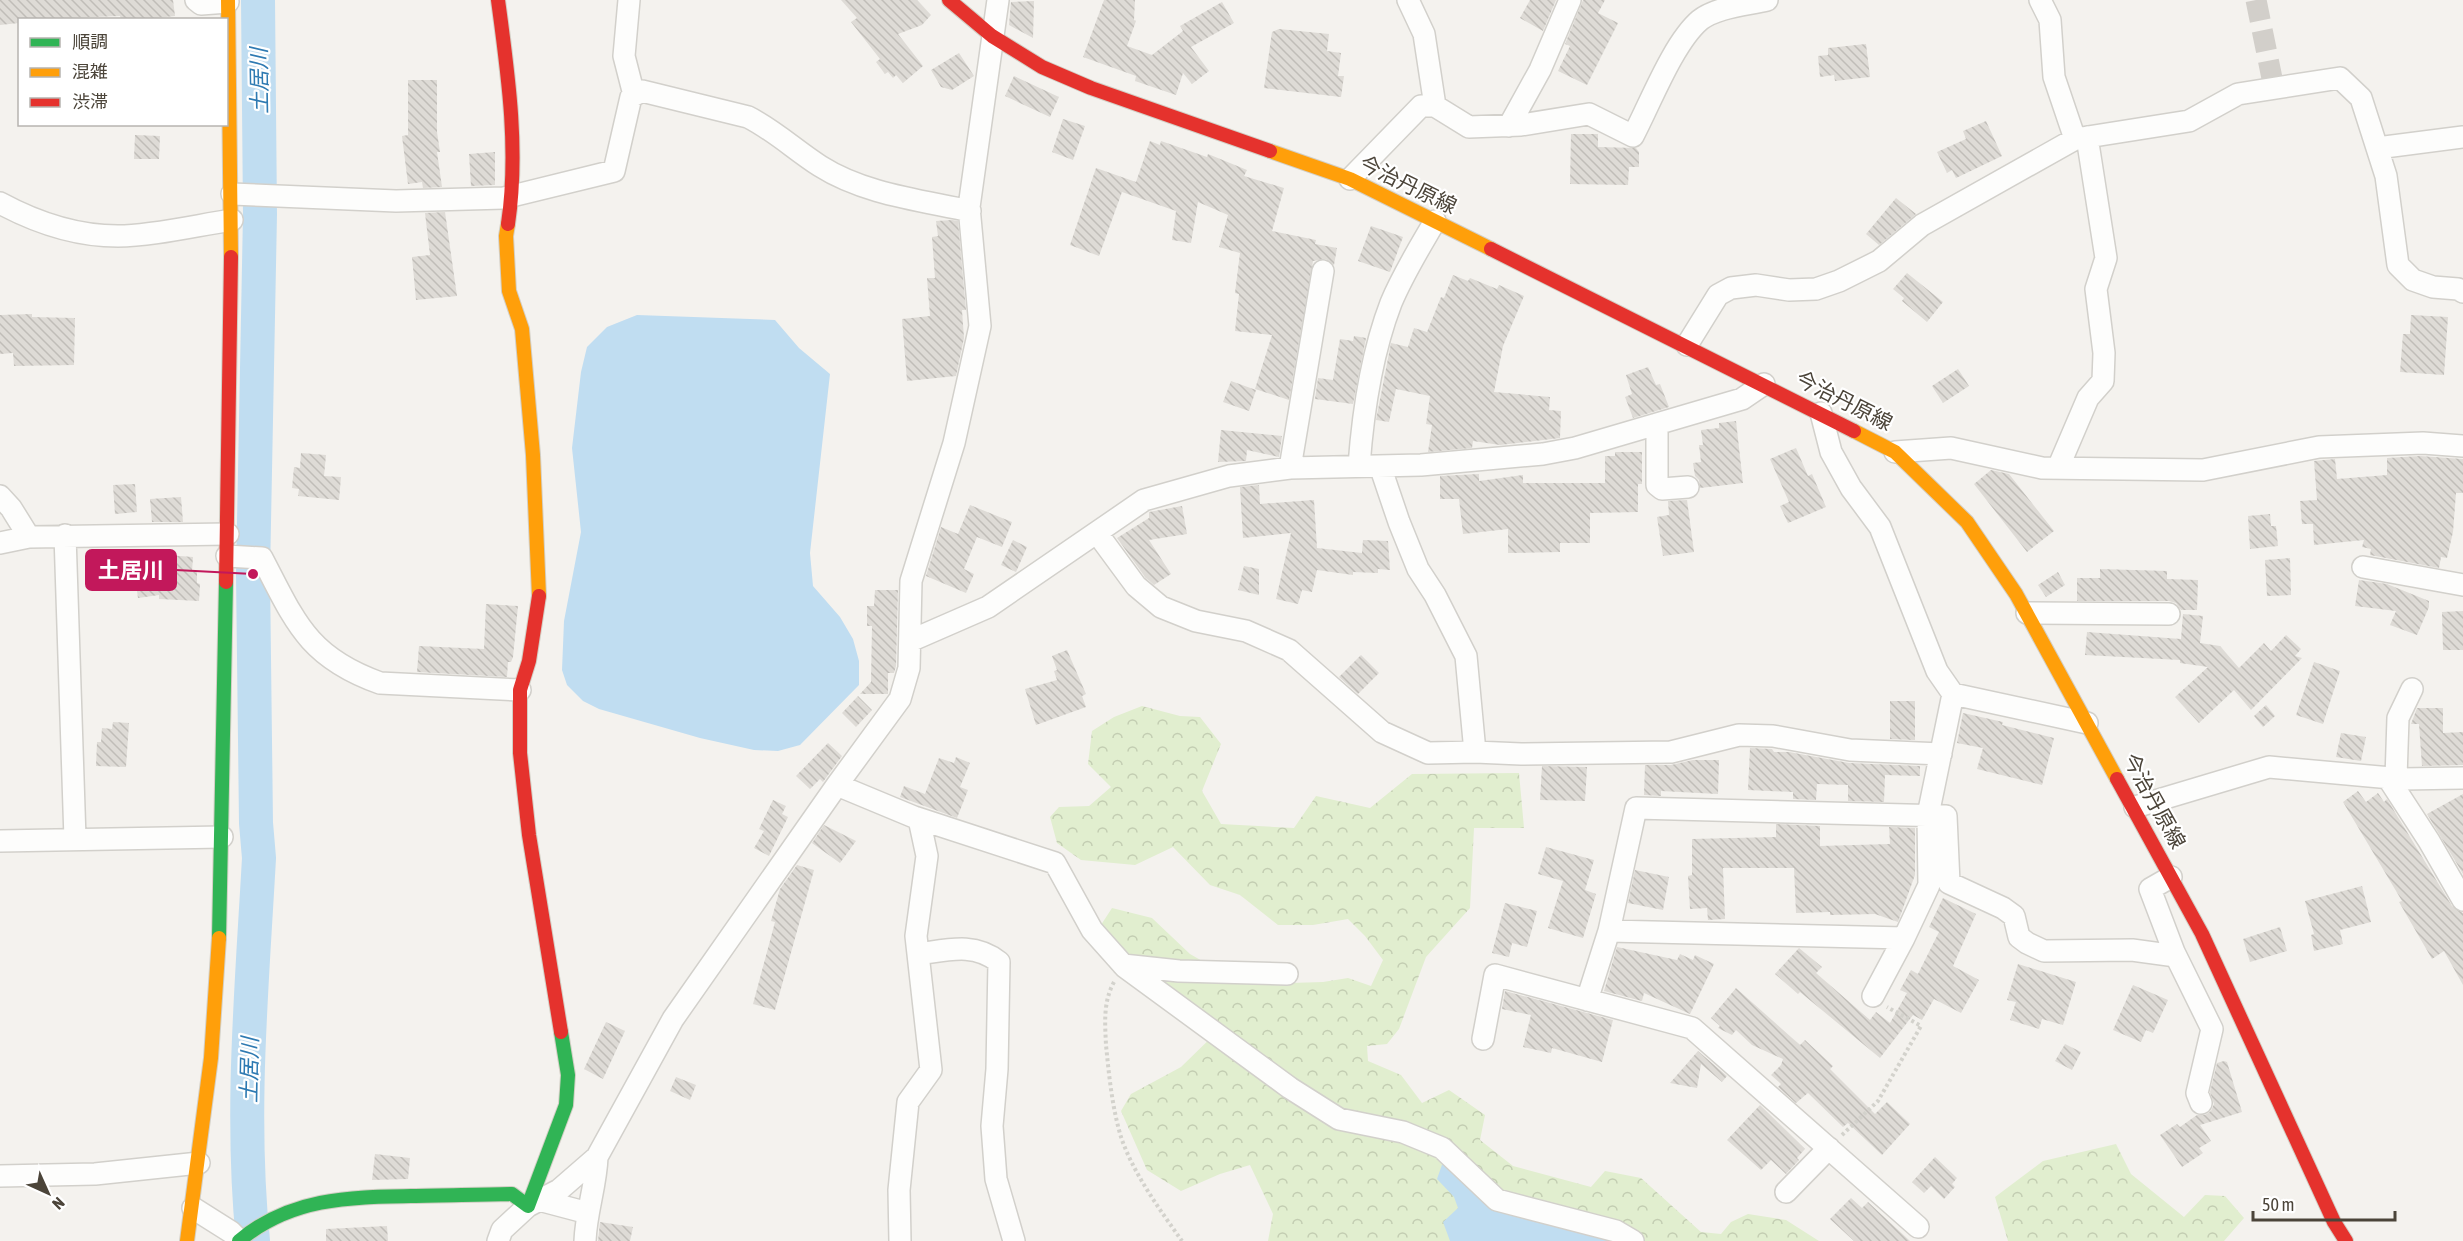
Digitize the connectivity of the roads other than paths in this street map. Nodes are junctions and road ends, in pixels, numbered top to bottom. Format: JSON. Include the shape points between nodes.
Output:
{"nodes":[{"id":1,"x":196,"y":0,"type":"edge"},
{"id":2,"x":498,"y":0,"type":"edge"},
{"id":3,"x":629,"y":0,"type":"edge"},
{"id":4,"x":949,"y":0,"type":"edge"},
{"id":5,"x":998,"y":0,"type":"edge"},
{"id":6,"x":1408,"y":0,"type":"edge"},
{"id":7,"x":1570,"y":0,"type":"edge"},
{"id":8,"x":1767,"y":0,"type":"edge"},
{"id":9,"x":2040,"y":0,"type":"edge"},
{"id":10,"x":228,"y":1,"type":"edge"},
{"id":11,"x":992,"y":36,"type":"junction"},
{"id":12,"x":634,"y":95,"type":"junction"},
{"id":13,"x":1435,"y":106,"type":"junction"},
{"id":14,"x":1509,"y":126,"type":"junction"},
{"id":15,"x":2463,"y":137,"type":"edge"},
{"id":16,"x":2081,"y":138,"type":"junction"},
{"id":17,"x":2377,"y":148,"type":"junction"},
{"id":18,"x":1350,"y":178,"type":"junction"},
{"id":19,"x":239,"y":194,"type":"junction"},
{"id":20,"x":512,"y":196,"type":"junction"},
{"id":21,"x":0,"y":203,"type":"edge"},
{"id":22,"x":970,"y":211,"type":"junction"},
{"id":23,"x":232,"y":220,"type":"junction"},
{"id":24,"x":1436,"y":221,"type":"junction"},
{"id":25,"x":1323,"y":271,"type":"dead end"},
{"id":26,"x":2463,"y":292,"type":"edge"},
{"id":27,"x":1688,"y":345,"type":"junction"},
{"id":28,"x":1764,"y":384,"type":"junction"},
{"id":29,"x":1821,"y":413,"type":"junction"},
{"id":30,"x":1657,"y":424,"type":"junction"},
{"id":31,"x":2463,"y":446,"type":"edge"},
{"id":32,"x":1895,"y":452,"type":"junction"},
{"id":33,"x":1359,"y":466,"type":"junction"},
{"id":34,"x":1380,"y":466,"type":"junction"},
{"id":35,"x":1290,"y":468,"type":"junction"},
{"id":36,"x":2058,"y":468,"type":"junction"},
{"id":37,"x":1688,"y":488,"type":"dead end"},
{"id":38,"x":0,"y":496,"type":"edge"},
{"id":39,"x":1097,"y":533,"type":"junction"},
{"id":40,"x":228,"y":534,"type":"junction"},
{"id":41,"x":65,"y":535,"type":"junction"},
{"id":42,"x":29,"y":537,"type":"junction"},
{"id":43,"x":0,"y":543,"type":"edge"},
{"id":44,"x":233,"y":556,"type":"junction"},
{"id":45,"x":2363,"y":567,"type":"dead end"},
{"id":46,"x":2463,"y":585,"type":"edge"},
{"id":47,"x":2027,"y":613,"type":"junction"},
{"id":48,"x":2169,"y":614,"type":"dead end"},
{"id":49,"x":910,"y":641,"type":"junction"},
{"id":50,"x":2412,"y":689,"type":"dead end"},
{"id":51,"x":520,"y":690,"type":"junction"},
{"id":52,"x":1953,"y":693,"type":"junction"},
{"id":53,"x":2087,"y":723,"type":"junction"},
{"id":54,"x":1475,"y":752,"type":"junction"},
{"id":55,"x":1941,"y":754,"type":"junction"},
{"id":56,"x":2392,"y":778,"type":"junction"},
{"id":57,"x":2463,"y":778,"type":"edge"},
{"id":58,"x":837,"y":785,"type":"junction"},
{"id":59,"x":2134,"y":807,"type":"junction"},
{"id":60,"x":1928,"y":815,"type":"junction"},
{"id":61,"x":919,"y":819,"type":"junction"},
{"id":62,"x":222,"y":837,"type":"junction"},
{"id":63,"x":75,"y":839,"type":"junction"},
{"id":64,"x":0,"y":841,"type":"edge"},
{"id":65,"x":2171,"y":877,"type":"junction"},
{"id":66,"x":2463,"y":900,"type":"edge"},
{"id":67,"x":1609,"y":931,"type":"junction"},
{"id":68,"x":1904,"y":938,"type":"junction"},
{"id":69,"x":919,"y":954,"type":"junction"},
{"id":70,"x":2176,"y":956,"type":"junction"},
{"id":71,"x":1124,"y":965,"type":"junction"},
{"id":72,"x":1287,"y":974,"type":"dead end"},
{"id":73,"x":1873,"y":996,"type":"road end"},
{"id":74,"x":1587,"y":1000,"type":"junction"},
{"id":75,"x":1483,"y":1039,"type":"dead end"},
{"id":76,"x":2201,"y":1103,"type":"dead end"},
{"id":77,"x":1829,"y":1148,"type":"junction"},
{"id":78,"x":597,"y":1157,"type":"junction"},
{"id":79,"x":199,"y":1163,"type":"junction"},
{"id":80,"x":0,"y":1176,"type":"edge"},
{"id":81,"x":1786,"y":1192,"type":"dead end"},
{"id":82,"x":533,"y":1203,"type":"junction"},
{"id":83,"x":193,"y":1208,"type":"junction"},
{"id":84,"x":588,"y":1213,"type":"junction"},
{"id":85,"x":1918,"y":1227,"type":"dead end"},
{"id":86,"x":188,"y":1241,"type":"edge"},
{"id":87,"x":240,"y":1241,"type":"edge"},
{"id":88,"x":498,"y":1241,"type":"edge"},
{"id":89,"x":585,"y":1241,"type":"edge"},
{"id":90,"x":900,"y":1241,"type":"edge"},
{"id":91,"x":1014,"y":1241,"type":"edge"},
{"id":92,"x":1633,"y":1241,"type":"edge"},
{"id":93,"x":2346,"y":1241,"type":"edge"}],
"edges":[{"from":1,"to":10,"type":"street","via":[[201,4]]},
{"from":2,"to":20,"type":"street","via":[[510,86]]},
{"from":3,"to":12,"type":"street","via":[[624,56]]},
{"from":4,"to":11,"type":"street","name":"今治丹原線"},
{"from":5,"to":11,"type":"street"},
{"from":6,"to":13,"type":"street","via":[[1425,34]]},
{"from":7,"to":14,"type":"street","via":[[1540,70]]},
{"from":8,"to":14,"type":"street","via":[[1702,19],[1684,38],[1633,136],[1589,114]]},
{"from":9,"to":16,"type":"street","via":[[2050,20],[2054,77]]},
{"from":10,"to":19,"type":"street"},
{"from":11,"to":18,"type":"street","name":"今治丹原線","via":[[1042,67],[1091,88]]},
{"from":11,"to":22,"type":"street"},
{"from":12,"to":20,"type":"street","via":[[614,171]]},
{"from":12,"to":22,"type":"street","via":[[642,91],[658,94],[748,117],[821,167],[854,182]]},
{"from":13,"to":14,"type":"street","via":[[1469,127]]},
{"from":13,"to":18,"type":"street","via":[[1421,106]]},
{"from":15,"to":17,"type":"street"},
{"from":16,"to":17,"type":"street","via":[[2189,121],[2238,94],[2340,78],[2361,98]]},
{"from":16,"to":27,"type":"street","via":[[1922,225],[1879,261],[1839,281],[1816,289],[1756,285],[1731,288],[1718,295]]},
{"from":16,"to":36,"type":"street","via":[[2106,258],[2096,289],[2104,353],[2103,381],[2088,398]]},
{"from":17,"to":26,"type":"street","via":[[2386,176],[2398,265],[2413,280]]},
{"from":18,"to":24,"type":"street","name":"今治丹原線"},
{"from":19,"to":20,"type":"street","via":[[396,201]]},
{"from":19,"to":23,"type":"street"},
{"from":20,"to":51,"type":"street","via":[[506,236],[509,291],[522,329],[540,590],[529,661]]},
{"from":21,"to":23,"type":"street","via":[[47,225],[78,233],[120,236]]},
{"from":22,"to":49,"type":"street","via":[[980,326],[954,443],[911,581]]},
{"from":23,"to":40,"type":"street"},
{"from":24,"to":27,"type":"street","name":"今治丹原線"},
{"from":24,"to":33,"type":"street","via":[[1391,303],[1373,360]]},
{"from":25,"to":35,"type":"street"},
{"from":27,"to":28,"type":"street","name":"今治丹原線"},
{"from":28,"to":29,"type":"street","name":"今治丹原線"},
{"from":28,"to":30,"type":"street","via":[[1742,399]]},
{"from":29,"to":32,"type":"street","name":"今治丹原線"},
{"from":29,"to":52,"type":"street","via":[[1831,452],[1880,527],[1937,672]]},
{"from":30,"to":34,"type":"street","via":[[1543,454]]},
{"from":30,"to":37,"type":"street","via":[[1657,485],[1662,489]]},
{"from":31,"to":36,"type":"street","via":[[2423,443],[2319,447],[2203,470]]},
{"from":32,"to":36,"type":"street","via":[[1951,448]]},
{"from":32,"to":47,"type":"street","name":"今治丹原線","via":[[1967,522]]},
{"from":33,"to":34,"type":"street"},
{"from":33,"to":35,"type":"street"},
{"from":34,"to":54,"type":"street","via":[[1418,569],[1466,656]]},
{"from":35,"to":39,"type":"street","via":[[1229,476],[1144,500]]},
{"from":38,"to":42,"type":"street"},
{"from":39,"to":49,"type":"street","via":[[988,607]]},
{"from":39,"to":54,"type":"street","via":[[1136,586],[1161,607],[1196,621],[1246,631],[1289,650],[1382,732],[1428,753]]},
{"from":40,"to":41,"type":"street"},
{"from":40,"to":44,"type":"street"},
{"from":41,"to":42,"type":"street"},
{"from":41,"to":63,"type":"street"},
{"from":42,"to":43,"type":"street"},
{"from":44,"to":51,"type":"street","via":[[262,558],[298,627],[317,648],[358,675],[380,683]]},
{"from":44,"to":62,"type":"street"},
{"from":45,"to":46,"type":"street"},
{"from":47,"to":48,"type":"street"},
{"from":47,"to":53,"type":"street","name":"今治丹原線"},
{"from":49,"to":58,"type":"street","via":[[909,668],[900,699]]},
{"from":50,"to":56,"type":"street","via":[[2398,718]]},
{"from":51,"to":82,"type":"street","via":[[520,753],[529,835],[568,1075],[566,1105]]},
{"from":52,"to":53,"type":"street"},
{"from":52,"to":55,"type":"street"},
{"from":53,"to":59,"type":"street","name":"今治丹原線"},
{"from":54,"to":55,"type":"street","via":[[1671,752],[1740,735],[1773,736],[1850,750]]},
{"from":55,"to":60,"type":"street"},
{"from":56,"to":57,"type":"street"},
{"from":56,"to":59,"type":"street","via":[[2269,767]]},
{"from":56,"to":66,"type":"street"},
{"from":58,"to":61,"type":"street"},
{"from":58,"to":78,"type":"street","via":[[673,1019]]},
{"from":59,"to":65,"type":"street","name":"今治丹原線"},
{"from":60,"to":67,"type":"street","via":[[1636,808]]},
{"from":60,"to":68,"type":"street","via":[[1929,885]]},
{"from":60,"to":70,"type":"street","via":[[1946,816],[1949,882],[2014,916],[2019,937],[2027,944],[2044,951],[2132,950]]},
{"from":61,"to":69,"type":"street","via":[[927,856],[916,936]]},
{"from":61,"to":71,"type":"street","via":[[1055,863],[1092,930]]},
{"from":62,"to":63,"type":"street"},
{"from":62,"to":79,"type":"street","via":[[218,969]]},
{"from":63,"to":64,"type":"street"},
{"from":65,"to":70,"type":"street","via":[[2150,889]]},
{"from":65,"to":93,"type":"street","name":"今治丹原線","via":[[2202,934]]},
{"from":67,"to":68,"type":"street"},
{"from":67,"to":74,"type":"street"},
{"from":68,"to":73,"type":"street"},
{"from":69,"to":90,"type":"street","via":[[931,1070],[908,1102],[899,1190]]},
{"from":69,"to":91,"type":"street","via":[[959,948],[987,952],[999,962],[992,1126],[996,1179]]},
{"from":70,"to":76,"type":"street","via":[[2212,1029],[2198,1093]]},
{"from":71,"to":72,"type":"street"},
{"from":71,"to":92,"type":"street","via":[[1290,1088],[1339,1119],[1403,1132],[1442,1148],[1497,1200],[1616,1231]]},
{"from":74,"to":75,"type":"street","via":[[1495,975]]},
{"from":74,"to":77,"type":"street","via":[[1692,1028]]},
{"from":77,"to":81,"type":"street"},
{"from":77,"to":85,"type":"street"},
{"from":78,"to":82,"type":"street","via":[[559,1190]]},
{"from":78,"to":84,"type":"street"},
{"from":79,"to":80,"type":"street","via":[[95,1174]]},
{"from":79,"to":83,"type":"street"},
{"from":82,"to":84,"type":"street"},
{"from":82,"to":87,"type":"street","via":[[513,1194],[350,1197],[299,1207],[257,1226]]},
{"from":82,"to":88,"type":"street","via":[[502,1230]]},
{"from":83,"to":86,"type":"street"},
{"from":83,"to":87,"type":"street"},
{"from":84,"to":89,"type":"street"}]}
